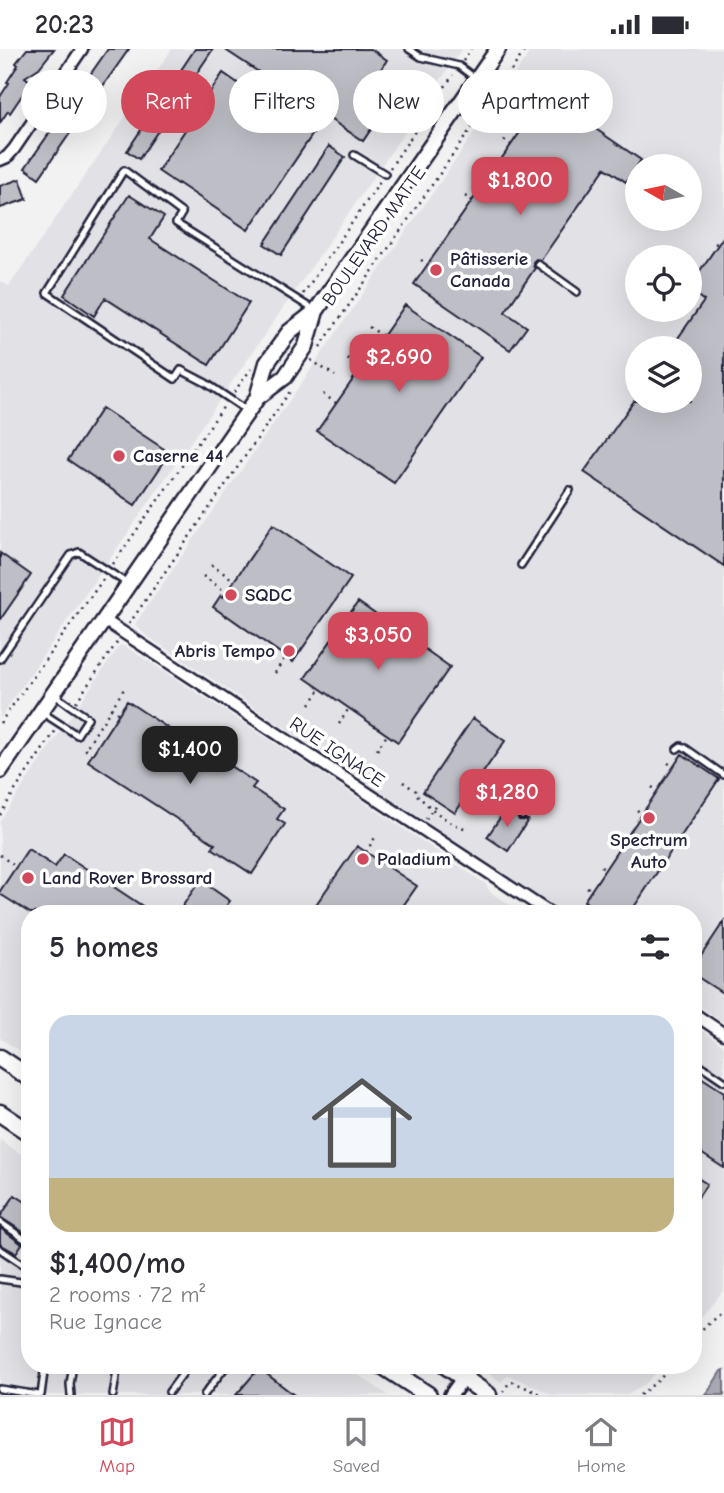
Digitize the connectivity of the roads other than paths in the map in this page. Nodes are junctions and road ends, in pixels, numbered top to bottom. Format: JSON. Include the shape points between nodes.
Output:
{"nodes":[{"id":1,"x":82,"y":49,"type":"edge"},
{"id":2,"x":408,"y":49,"type":"edge"},
{"id":3,"x":498,"y":49,"type":"edge"},
{"id":4,"x":464,"y":70,"type":"edge"},
{"id":5,"x":483,"y":70,"type":"edge"},
{"id":6,"x":458,"y":106,"type":"edge"},
{"id":7,"x":354,"y":155,"type":"dead end"},
{"id":8,"x":0,"y":160,"type":"edge"},
{"id":9,"x":385,"y":174,"type":"dead end"},
{"id":10,"x":538,"y":264,"type":"dead end"},
{"id":11,"x":577,"y":292,"type":"dead end"},
{"id":12,"x":316,"y":311,"type":"junction"},
{"id":13,"x":257,"y":398,"type":"junction"},
{"id":14,"x":247,"y":411,"type":"junction"},
{"id":15,"x":569,"y":491,"type":"dead end"},
{"id":16,"x":521,"y":565,"type":"dead end"},
{"id":17,"x":128,"y":584,"type":"junction"},
{"id":18,"x":104,"y":619,"type":"junction"},
{"id":19,"x":0,"y":659,"type":"edge"},
{"id":20,"x":53,"y":694,"type":"junction"},
{"id":21,"x":41,"y":711,"type":"junction"},
{"id":22,"x":677,"y":748,"type":"dead end"},
{"id":23,"x":2,"y":763,"type":"edge"},
{"id":24,"x":724,"y":775,"type":"edge"},
{"id":25,"x":532,"y":800,"type":"dead end"},
{"id":26,"x":522,"y":816,"type":"dead end"},
{"id":27,"x":538,"y":905,"type":"edge"},
{"id":28,"x":702,"y":1019,"type":"edge"},
{"id":29,"x":724,"y":1034,"type":"edge"},
{"id":30,"x":0,"y":1058,"type":"edge"},
{"id":31,"x":702,"y":1066,"type":"edge"},
{"id":32,"x":21,"y":1072,"type":"edge"},
{"id":33,"x":724,"y":1081,"type":"edge"},
{"id":34,"x":0,"y":1113,"type":"edge"},
{"id":35,"x":21,"y":1127,"type":"edge"},
{"id":36,"x":0,"y":1222,"type":"edge"},
{"id":37,"x":21,"y":1237,"type":"edge"},
{"id":38,"x":0,"y":1249,"type":"edge"},
{"id":39,"x":21,"y":1263,"type":"edge"},
{"id":40,"x":0,"y":1279,"type":"edge"},
{"id":41,"x":21,"y":1282,"type":"edge"},
{"id":42,"x":44,"y":1374,"type":"edge"},
{"id":43,"x":72,"y":1374,"type":"edge"},
{"id":44,"x":116,"y":1374,"type":"edge"},
{"id":45,"x":182,"y":1374,"type":"edge"},
{"id":46,"x":220,"y":1374,"type":"edge"},
{"id":47,"x":396,"y":1374,"type":"edge"},
{"id":48,"x":457,"y":1374,"type":"edge"},
{"id":49,"x":463,"y":1378,"type":"junction"},
{"id":50,"x":0,"y":1389,"type":"edge"},
{"id":51,"x":169,"y":1392,"type":"dead end"},
{"id":52,"x":40,"y":1395,"type":"edge"},
{"id":53,"x":71,"y":1395,"type":"edge"},
{"id":54,"x":113,"y":1395,"type":"edge"},
{"id":55,"x":204,"y":1395,"type":"edge"},
{"id":56,"x":428,"y":1395,"type":"edge"},
{"id":57,"x":452,"y":1395,"type":"edge"},
{"id":58,"x":487,"y":1395,"type":"edge"}],
"edges":[{"from":1,"to":8,"type":"street","via":[[13,149]]},
{"from":2,"to":4,"type":"lane"},
{"from":3,"to":5,"type":"main road","name":"BOULEVARD MATTE"},
{"from":6,"to":12,"type":"main road","name":"BOULEVARD MATTE"},
{"from":7,"to":9,"type":"lane"},
{"from":10,"to":11,"type":"lane"},
{"from":12,"to":13,"type":"main road","name":"BOULEVARD MATTE","via":[[289,332],[267,363]]},
{"from":12,"to":13,"type":"main road","name":"BOULEVARD MATTE","via":[[306,346],[285,377]]},
{"from":12,"to":14,"type":"lane","via":[[176,223],[182,213],[124,170],[47,293],[175,379],[181,370]]},
{"from":13,"to":14,"type":"main road","name":"BOULEVARD MATTE"},
{"from":14,"to":17,"type":"main road","name":"BOULEVARD MATTE"},
{"from":15,"to":16,"type":"lane"},
{"from":17,"to":18,"type":"main road","name":"BOULEVARD MATTE"},
{"from":17,"to":19,"type":"lane","via":[[79,552],[71,555]]},
{"from":18,"to":20,"type":"main road","name":"BOULEVARD MATTE"},
{"from":18,"to":27,"type":"street","name":"RUE IGNACE"},
{"from":20,"to":21,"type":"main road","name":"BOULEVARD MATTE"},
{"from":20,"to":21,"type":"lane","via":[[88,718],[77,735]]},
{"from":21,"to":23,"type":"main road","name":"BOULEVARD MATTE"},
{"from":22,"to":24,"type":"lane","via":[[684,747]]},
{"from":25,"to":26,"type":"lane"},
{"from":28,"to":29,"type":"street"},
{"from":30,"to":32,"type":"main road"},
{"from":31,"to":33,"type":"lane"},
{"from":34,"to":35,"type":"main road"},
{"from":36,"to":37,"type":"lane"},
{"from":38,"to":39,"type":"lane"},
{"from":40,"to":41,"type":"lane"},
{"from":42,"to":52,"type":"lane"},
{"from":43,"to":53,"type":"lane"},
{"from":44,"to":54,"type":"lane"},
{"from":45,"to":51,"type":"lane"},
{"from":46,"to":55,"type":"lane"},
{"from":47,"to":56,"type":"main road"},
{"from":48,"to":49,"type":"main road"},
{"from":49,"to":57,"type":"street"},
{"from":49,"to":58,"type":"main road"},
{"from":50,"to":52,"type":"lane"}]}
